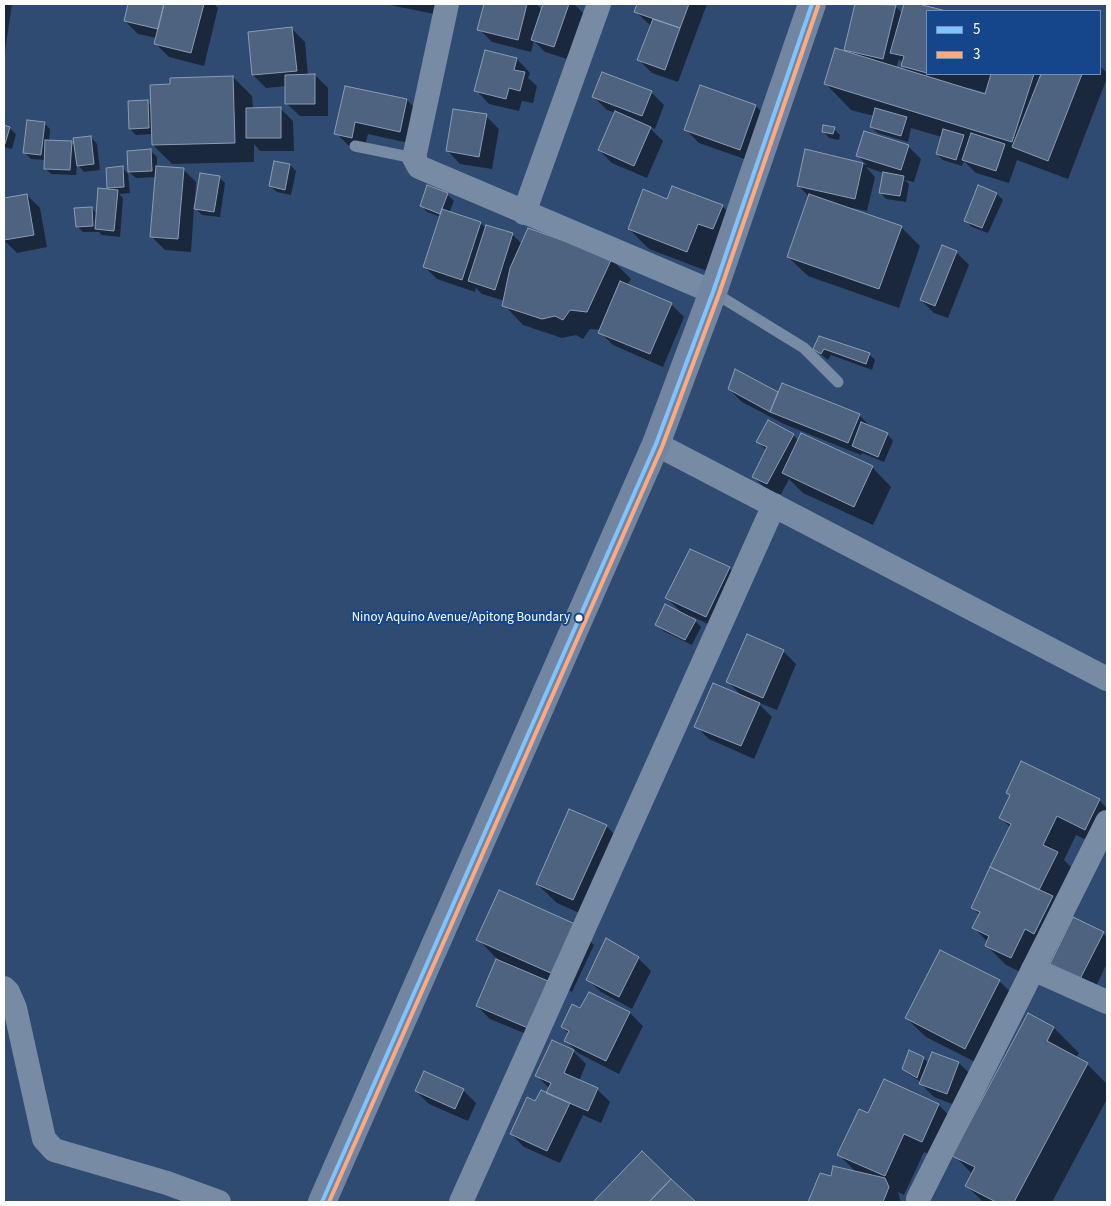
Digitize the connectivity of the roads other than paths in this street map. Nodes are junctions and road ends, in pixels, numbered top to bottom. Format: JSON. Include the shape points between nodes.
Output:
{"nodes":[{"id":1,"x":447,"y":4,"type":"edge"},
{"id":2,"x":599,"y":4,"type":"edge"},
{"id":3,"x":812,"y":4,"type":"edge"},
{"id":4,"x":355,"y":146,"type":"dead end"},
{"id":5,"x":414,"y":158,"type":"junction"},
{"id":6,"x":524,"y":212,"type":"junction"},
{"id":7,"x":713,"y":292,"type":"junction"},
{"id":8,"x":838,"y":382,"type":"dead end"},
{"id":9,"x":656,"y":444,"type":"junction"},
{"id":10,"x":774,"y":505,"type":"junction"},
{"id":11,"x":1107,"y":679,"type":"edge"},
{"id":12,"x":1105,"y":831,"type":"edge"},
{"id":13,"x":1033,"y":969,"type":"junction"},
{"id":14,"x":4,"y":988,"type":"edge"},
{"id":15,"x":1107,"y":1002,"type":"edge"},
{"id":16,"x":918,"y":1199,"type":"dead end"},
{"id":17,"x":219,"y":1202,"type":"edge"},
{"id":18,"x":322,"y":1202,"type":"edge"},
{"id":19,"x":461,"y":1202,"type":"edge"}],
"edges":[{"from":1,"to":5,"type":"street"},
{"from":2,"to":6,"type":"street"},
{"from":3,"to":7,"type":"main road"},
{"from":4,"to":5,"type":"lane"},
{"from":5,"to":6,"type":"street","via":[[419,167]]},
{"from":6,"to":7,"type":"street"},
{"from":7,"to":8,"type":"lane","via":[[804,348]]},
{"from":7,"to":9,"type":"main road"},
{"from":9,"to":10,"type":"street"},
{"from":9,"to":18,"type":"main road"},
{"from":10,"to":11,"type":"street"},
{"from":10,"to":19,"type":"street"},
{"from":12,"to":13,"type":"street"},
{"from":13,"to":15,"type":"street"},
{"from":13,"to":16,"type":"street"},
{"from":14,"to":17,"type":"street","via":[[15,1008],[44,1139],[54,1150]]}]}
